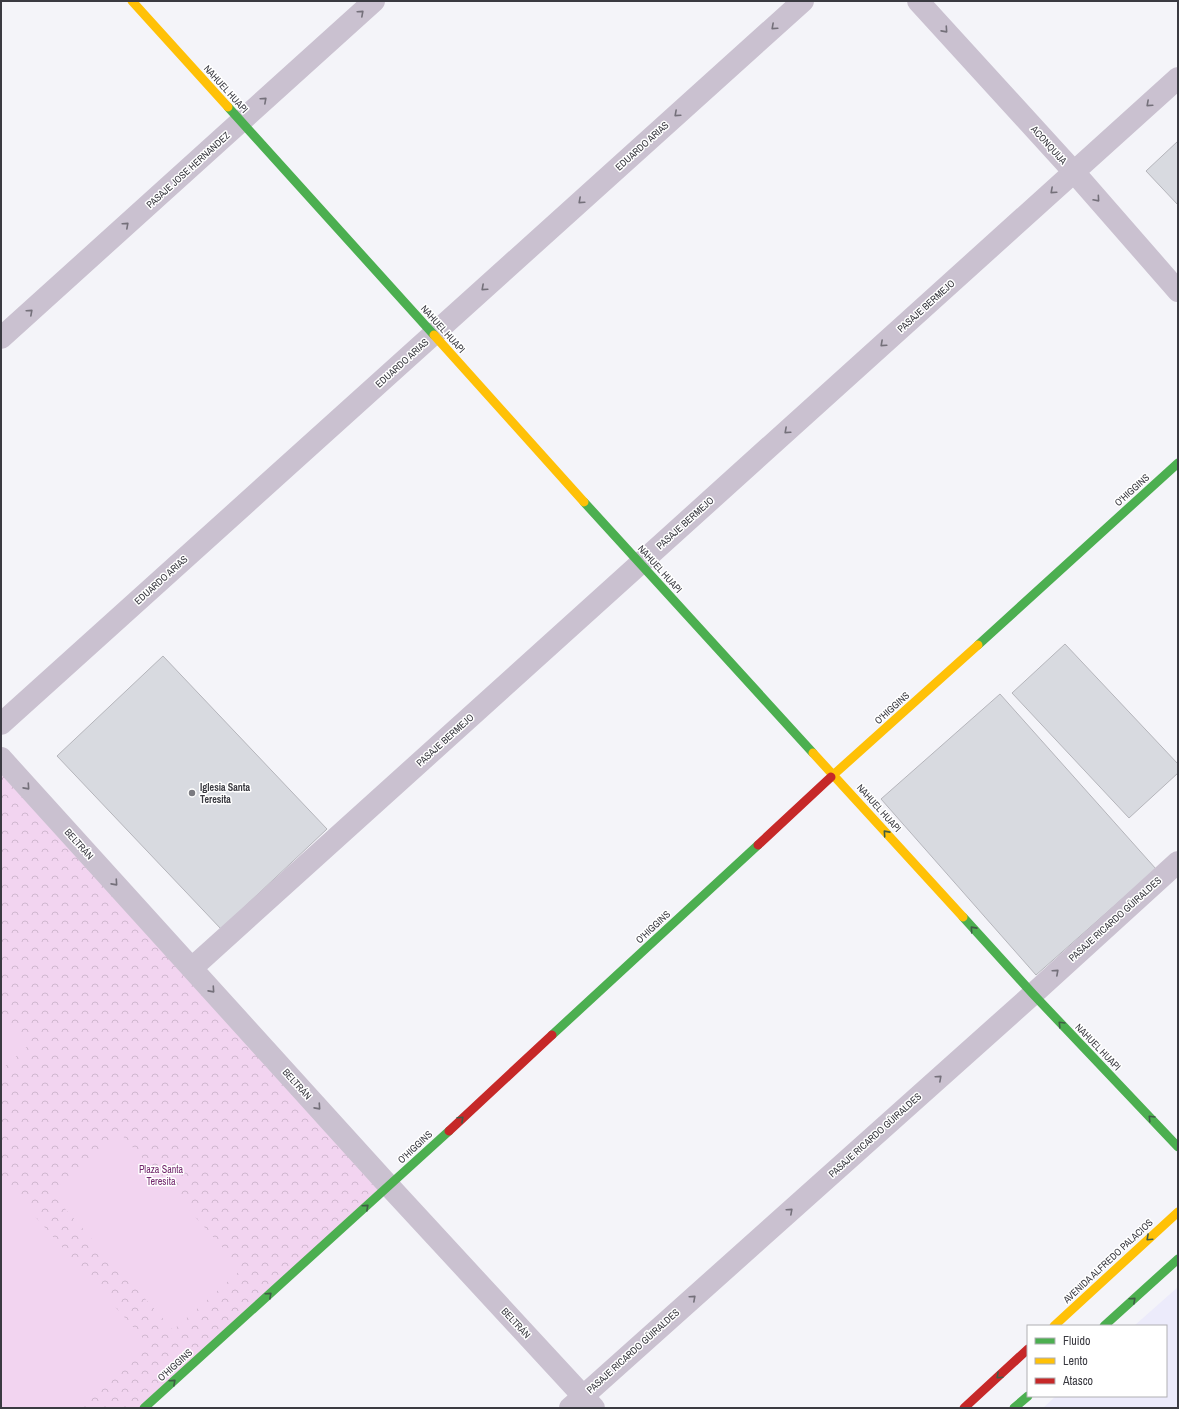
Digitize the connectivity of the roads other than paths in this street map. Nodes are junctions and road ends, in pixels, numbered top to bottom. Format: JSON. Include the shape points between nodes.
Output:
{"nodes":[{"id":1,"x":132,"y":1,"type":"edge"},
{"id":2,"x":374,"y":1,"type":"edge"},
{"id":3,"x":803,"y":1,"type":"edge"},
{"id":4,"x":918,"y":1,"type":"edge"},
{"id":5,"x":1178,"y":78,"type":"edge"},
{"id":6,"x":241,"y":122,"type":"junction"},
{"id":7,"x":1074,"y":172,"type":"junction"},
{"id":8,"x":1178,"y":291,"type":"edge"},
{"id":9,"x":433,"y":334,"type":"junction"},
{"id":10,"x":1,"y":338,"type":"edge"},
{"id":11,"x":1178,"y":463,"type":"edge"},
{"id":12,"x":640,"y":564,"type":"junction"},
{"id":13,"x":1,"y":724,"type":"edge"},
{"id":14,"x":1,"y":758,"type":"edge"},
{"id":15,"x":834,"y":775,"type":"junction"},
{"id":16,"x":1178,"y":862,"type":"edge"},
{"id":17,"x":192,"y":968,"type":"junction"},
{"id":18,"x":1033,"y":994,"type":"junction"},
{"id":19,"x":1178,"y":1147,"type":"edge"},
{"id":20,"x":389,"y":1186,"type":"junction"},
{"id":21,"x":1178,"y":1212,"type":"edge"},
{"id":22,"x":1178,"y":1259,"type":"edge"},
{"id":23,"x":1055,"y":1325,"type":"edge"},
{"id":24,"x":1105,"y":1325,"type":"edge"},
{"id":25,"x":1027,"y":1351,"type":"edge"},
{"id":26,"x":1027,"y":1397,"type":"edge"},
{"id":27,"x":583,"y":1404,"type":"edge"},
{"id":28,"x":144,"y":1408,"type":"edge"},
{"id":29,"x":964,"y":1408,"type":"edge"},
{"id":30,"x":1014,"y":1408,"type":"edge"}],
"edges":[{"from":1,"to":6,"type":"street","name":"NAHUEL HUAPI"},
{"from":6,"to":2,"type":"street","name":"PASAJE JOSE HERNANDEZ","one_way":true},
{"from":3,"to":9,"type":"street","name":"EDUARDO ARIAS","one_way":true},
{"from":4,"to":7,"type":"street","name":"ACONQUIJA","one_way":true},
{"from":5,"to":7,"type":"street","name":"PASAJE BERMEJO","one_way":true},
{"from":6,"to":9,"type":"street","name":"NAHUEL HUAPI"},
{"from":10,"to":6,"type":"street","name":"PASAJE JOSE HERNANDEZ","one_way":true},
{"from":7,"to":8,"type":"street","name":"ACONQUIJA","one_way":true},
{"from":7,"to":12,"type":"street","name":"PASAJE BERMEJO","one_way":true},
{"from":9,"to":12,"type":"street","name":"NAHUEL HUAPI"},
{"from":9,"to":13,"type":"street","name":"EDUARDO ARIAS"},
{"from":11,"to":15,"type":"street","name":"O'HIGGINS"},
{"from":12,"to":15,"type":"street","name":"NAHUEL HUAPI"},
{"from":12,"to":17,"type":"street","name":"PASAJE BERMEJO"},
{"from":14,"to":17,"type":"street","name":"BELTRÁN","one_way":true},
{"from":18,"to":15,"type":"street","name":"NAHUEL HUAPI","one_way":true},
{"from":20,"to":15,"type":"street","name":"O'HIGGINS","one_way":true},
{"from":18,"to":16,"type":"street","name":"PASAJE RICARDO GÜIRALDES","one_way":true},
{"from":17,"to":20,"type":"street","name":"BELTRÁN","one_way":true},
{"from":19,"to":18,"type":"street","name":"NAHUEL HUAPI","one_way":true},
{"from":27,"to":18,"type":"street","name":"PASAJE RICARDO GÜIRALDES","one_way":true},
{"from":20,"to":27,"type":"street","name":"BELTRÁN"},
{"from":28,"to":20,"type":"street","name":"O'HIGGINS","one_way":true},
{"from":21,"to":23,"type":"street","name":"AVENIDA ALFREDO PALACIOS","one_way":true},
{"from":24,"to":22,"type":"street","one_way":true},
{"from":25,"to":29,"type":"street","one_way":true},
{"from":26,"to":30,"type":"street"}]}
